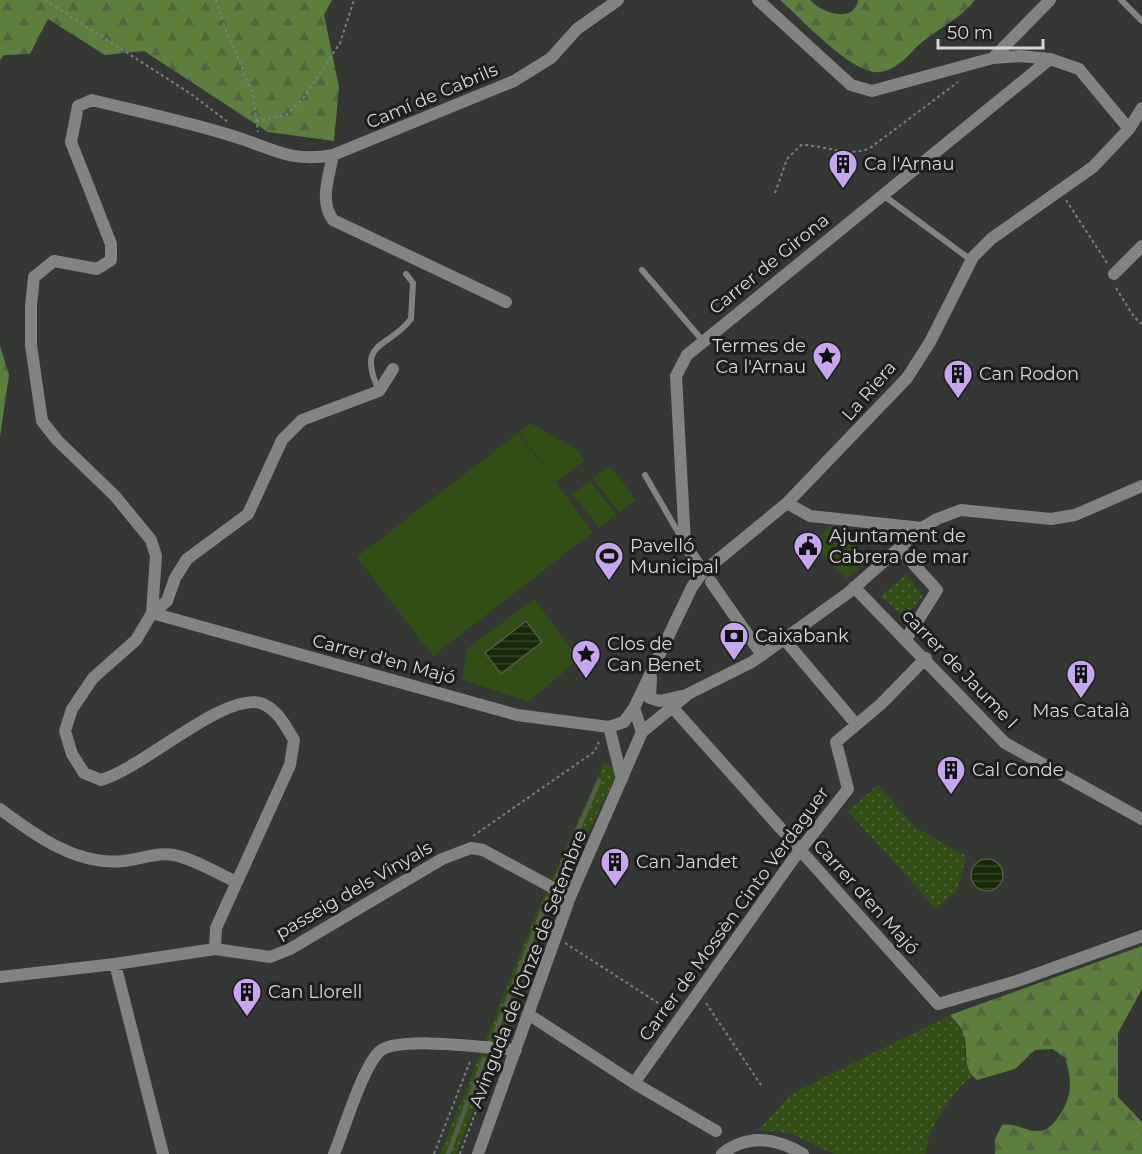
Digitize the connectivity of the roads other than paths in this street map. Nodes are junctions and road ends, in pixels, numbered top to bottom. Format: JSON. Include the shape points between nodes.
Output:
{"nodes":[{"id":1,"x":618,"y":0,"type":"edge"},
{"id":2,"x":758,"y":0,"type":"edge"},
{"id":3,"x":1050,"y":0,"type":"edge"},
{"id":4,"x":1120,"y":0,"type":"edge"},
{"id":5,"x":1142,"y":21,"type":"edge"},
{"id":6,"x":993,"y":58,"type":"junction"},
{"id":7,"x":1050,"y":59,"type":"junction"},
{"id":8,"x":1142,"y":108,"type":"edge"},
{"id":9,"x":1129,"y":129,"type":"junction"},
{"id":10,"x":333,"y":155,"type":"junction"},
{"id":11,"x":882,"y":194,"type":"junction"},
{"id":12,"x":1142,"y":246,"type":"edge"},
{"id":13,"x":971,"y":260,"type":"junction"},
{"id":14,"x":642,"y":270,"type":"dead end"},
{"id":15,"x":406,"y":274,"type":"dead end"},
{"id":16,"x":1114,"y":274,"type":"road end"},
{"id":17,"x":506,"y":302,"type":"dead end"},
{"id":18,"x":703,"y":341,"type":"junction"},
{"id":19,"x":393,"y":369,"type":"dead end"},
{"id":20,"x":379,"y":391,"type":"junction"},
{"id":21,"x":645,"y":474,"type":"dead end"},
{"id":22,"x":1142,"y":486,"type":"edge"},
{"id":23,"x":787,"y":503,"type":"junction"},
{"id":24,"x":922,"y":528,"type":"junction"},
{"id":25,"x":685,"y":544,"type":"junction"},
{"id":26,"x":899,"y":548,"type":"junction"},
{"id":27,"x":707,"y":577,"type":"junction"},
{"id":28,"x":854,"y":587,"type":"junction"},
{"id":29,"x":152,"y":613,"type":"junction"},
{"id":30,"x":784,"y":639,"type":"junction"},
{"id":31,"x":906,"y":639,"type":"junction"},
{"id":32,"x":762,"y":655,"type":"junction"},
{"id":33,"x":926,"y":658,"type":"junction"},
{"id":34,"x":654,"y":664,"type":"junction"},
{"id":35,"x":688,"y":694,"type":"junction"},
{"id":36,"x":672,"y":707,"type":"junction"},
{"id":37,"x":634,"y":708,"type":"junction"},
{"id":38,"x":855,"y":723,"type":"junction"},
{"id":39,"x":606,"y":726,"type":"junction"},
{"id":40,"x":642,"y":732,"type":"junction"},
{"id":41,"x":612,"y":744,"type":"junction"},
{"id":42,"x":633,"y":753,"type":"junction"},
{"id":43,"x":622,"y":778,"type":"junction"},
{"id":44,"x":0,"y":809,"type":"edge"},
{"id":45,"x":1142,"y":819,"type":"edge"},
{"id":46,"x":800,"y":850,"type":"junction"},
{"id":47,"x":237,"y":882,"type":"junction"},
{"id":48,"x":566,"y":895,"type":"junction"},
{"id":49,"x":1142,"y":936,"type":"edge"},
{"id":50,"x":215,"y":949,"type":"junction"},
{"id":51,"x":115,"y":964,"type":"junction"},
{"id":52,"x":0,"y":977,"type":"edge"},
{"id":53,"x":528,"y":1014,"type":"junction"},
{"id":54,"x":516,"y":1050,"type":"junction"},
{"id":55,"x":634,"y":1083,"type":"junction"},
{"id":56,"x":716,"y":1131,"type":"dead end"},
{"id":57,"x":163,"y":1154,"type":"edge"},
{"id":58,"x":334,"y":1154,"type":"edge"},
{"id":59,"x":478,"y":1154,"type":"edge"},
{"id":60,"x":722,"y":1154,"type":"edge"},
{"id":61,"x":803,"y":1154,"type":"edge"}],
"edges":[{"from":1,"to":10,"type":"street","name":"Camí de Cabrils","via":[[577,29],[551,58],[514,81]]},
{"from":2,"to":6,"type":"street","via":[[851,85],[872,91]]},
{"from":3,"to":6,"type":"street"},
{"from":4,"to":5,"type":"lane"},
{"from":6,"to":7,"type":"street"},
{"from":7,"to":9,"type":"street","via":[[1079,69]]},
{"from":7,"to":11,"type":"street","name":"Carrer de Girona"},
{"from":8,"to":9,"type":"street","name":"La Riera"},
{"from":9,"to":13,"type":"street","name":"La Riera","via":[[1092,167],[992,239]]},
{"from":10,"to":17,"type":"street","via":[[326,200],[333,220]]},
{"from":10,"to":29,"type":"street","name":"Camí de Cabrils","via":[[310,159],[281,154],[237,137],[92,100],[78,106],[71,142],[111,244],[111,260],[97,269],[54,261],[34,277],[31,345],[42,421],[115,496],[151,540],[156,556]]},
{"from":11,"to":13,"type":"lane"},
{"from":11,"to":18,"type":"street","name":"Carrer de Girona"},
{"from":12,"to":16,"type":"street"},
{"from":13,"to":23,"type":"street","name":"La Riera","via":[[930,342],[907,378]]},
{"from":14,"to":18,"type":"lane"},
{"from":15,"to":20,"type":"lane","via":[[413,283],[411,319],[384,340],[370,361]]},
{"from":18,"to":25,"type":"street","name":"Carrer de Girona","via":[[687,355],[676,375]]},
{"from":19,"to":20,"type":"street"},
{"from":20,"to":29,"type":"street","via":[[295,426],[282,440],[248,514],[187,559],[167,601]]},
{"from":21,"to":25,"type":"lane"},
{"from":22,"to":24,"type":"street","via":[[1084,506],[1075,515],[1052,519],[961,510]]},
{"from":23,"to":24,"type":"street","via":[[810,516]]},
{"from":23,"to":27,"type":"street","name":"La Riera"},
{"from":24,"to":26,"type":"street"},
{"from":25,"to":27,"type":"street","name":"Carrer de Girona"},
{"from":26,"to":28,"type":"street"},
{"from":26,"to":31,"type":"street","via":[[937,590]]},
{"from":27,"to":32,"type":"street","name":"Carrer de Girona"},
{"from":27,"to":34,"type":"street","name":"La Riera","via":[[692,587]]},
{"from":28,"to":30,"type":"street"},
{"from":28,"to":31,"type":"street","name":"carrer de Jaume I"},
{"from":29,"to":39,"type":"street","name":"Carrer d'en Majó","via":[[518,715]]},
{"from":29,"to":47,"type":"street","via":[[136,640],[93,678],[72,709],[65,732],[84,773],[101,780],[240,702],[262,704],[279,716],[294,740],[290,765]]},
{"from":30,"to":32,"type":"street"},
{"from":30,"to":38,"type":"street"},
{"from":31,"to":33,"type":"street","name":"carrer de Jaume I"},
{"from":32,"to":35,"type":"street"},
{"from":33,"to":38,"type":"street","name":"Carrer de Mossèn Cinto Verdaguer","via":[[881,704]]},
{"from":33,"to":45,"type":"street","name":"carrer de Jaume I","via":[[1005,743]]},
{"from":34,"to":35,"type":"street","via":[[650,698],[660,701]]},
{"from":34,"to":37,"type":"street","name":"La Riera"},
{"from":35,"to":36,"type":"street"},
{"from":36,"to":40,"type":"street"},
{"from":36,"to":46,"type":"street","name":"Carrer d'en Majó"},
{"from":37,"to":39,"type":"street","via":[[624,722]]},
{"from":37,"to":40,"type":"street"},
{"from":38,"to":46,"type":"street","name":"Carrer de Mossèn Cinto Verdaguer","via":[[836,742],[848,789]]},
{"from":39,"to":41,"type":"street"},
{"from":40,"to":42,"type":"street","name":"Avinguda de l'Onze de Setembre"},
{"from":41,"to":42,"type":"street"},
{"from":41,"to":43,"type":"street"},
{"from":42,"to":43,"type":"street","name":"Avinguda de l'Onze de Setembre"},
{"from":43,"to":48,"type":"street","name":"Avinguda de l'Onze de Setembre"},
{"from":44,"to":47,"type":"street","via":[[69,854],[100,862],[176,855]]},
{"from":46,"to":49,"type":"street","name":"Carrer d'en Majó","via":[[938,1004],[1017,981]]},
{"from":46,"to":55,"type":"street","name":"Carrer de Mossèn Cinto Verdaguer"},
{"from":47,"to":50,"type":"street","via":[[216,928]]},
{"from":48,"to":50,"type":"street","name":"passeig dels Vinyals","via":[[489,853],[471,848],[442,859],[280,954],[270,957]]},
{"from":48,"to":53,"type":"street","name":"Avinguda de l'Onze de Setembre","via":[[556,937]]},
{"from":50,"to":51,"type":"street","name":"passeig dels Vinyals"},
{"from":51,"to":52,"type":"street","name":"passeig dels Vinyals"},
{"from":51,"to":57,"type":"street"},
{"from":53,"to":54,"type":"street","name":"Avinguda de l'Onze de Setembre"},
{"from":53,"to":55,"type":"street"},
{"from":54,"to":58,"type":"street","via":[[391,1045],[379,1052],[368,1071]]},
{"from":54,"to":59,"type":"street","name":"Avinguda de l'Onze de Setembre"},
{"from":55,"to":56,"type":"street"},
{"from":60,"to":61,"type":"street","via":[[742,1142],[768,1139]]}]}
